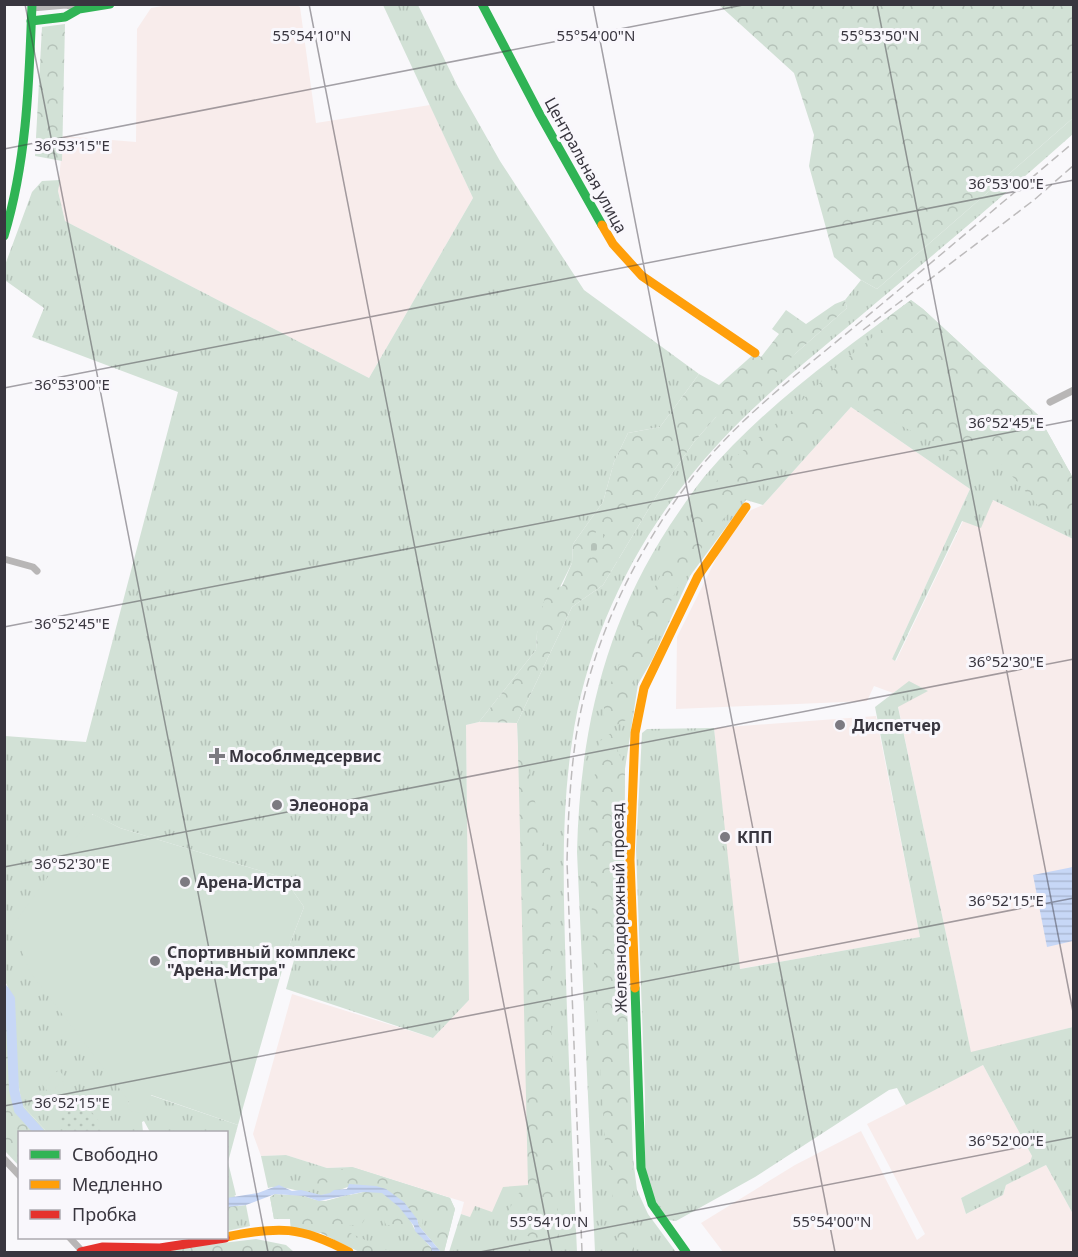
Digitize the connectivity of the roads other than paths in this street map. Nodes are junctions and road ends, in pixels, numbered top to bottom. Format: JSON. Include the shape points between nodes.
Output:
{"nodes":[{"id":1,"x":110,"y":4,"type":"edge"},
{"id":2,"x":482,"y":4,"type":"edge"},
{"id":3,"x":32,"y":6,"type":"edge"},
{"id":4,"x":79,"y":9,"type":"junction"},
{"id":5,"x":31,"y":21,"type":"junction"},
{"id":6,"x":4,"y":200,"type":"edge"},
{"id":7,"x":15,"y":202,"type":"junction"},
{"id":8,"x":4,"y":236,"type":"edge"},
{"id":9,"x":755,"y":353,"type":"dead end"},
{"id":10,"x":1074,"y":390,"type":"edge"},
{"id":11,"x":1050,"y":402,"type":"dead end"},
{"id":12,"x":746,"y":507,"type":"dead end"},
{"id":13,"x":4,"y":559,"type":"edge"},
{"id":14,"x":37,"y":571,"type":"dead end"},
{"id":15,"x":4,"y":1160,"type":"edge"},
{"id":16,"x":18,"y":1174,"type":"edge"},
{"id":17,"x":228,"y":1237,"type":"edge"},
{"id":18,"x":71,"y":1239,"type":"edge"},
{"id":19,"x":214,"y":1239,"type":"edge"},
{"id":20,"x":120,"y":1250,"type":"edge"},
{"id":21,"x":82,"y":1252,"type":"edge"},
{"id":22,"x":349,"y":1252,"type":"edge"},
{"id":23,"x":686,"y":1252,"type":"edge"}],
"edges":[{"from":1,"to":4,"type":"street"},
{"from":2,"to":9,"type":"street","name":"Центральная улица","via":[[612,244],[642,276]]},
{"from":3,"to":4,"type":"street","via":[[66,5]]},
{"from":3,"to":5,"type":"street"},
{"from":4,"to":5,"type":"street","via":[[65,17]]},
{"from":5,"to":7,"type":"street","via":[[22,168]]},
{"from":6,"to":7,"type":"street"},
{"from":7,"to":8,"type":"street"},
{"from":10,"to":11,"type":"street"},
{"from":12,"to":23,"type":"street","name":"Железнодорожный проезд","via":[[698,576],[644,688],[635,733],[630,860],[641,1168],[652,1207]]},
{"from":13,"to":14,"type":"street"},
{"from":15,"to":16,"type":"street"},
{"from":17,"to":22,"type":"street","via":[[261,1230],[297,1232]]},
{"from":18,"to":21,"type":"street"},
{"from":19,"to":20,"type":"street"},
{"from":20,"to":21,"type":"street","via":[[103,1247]]}]}
